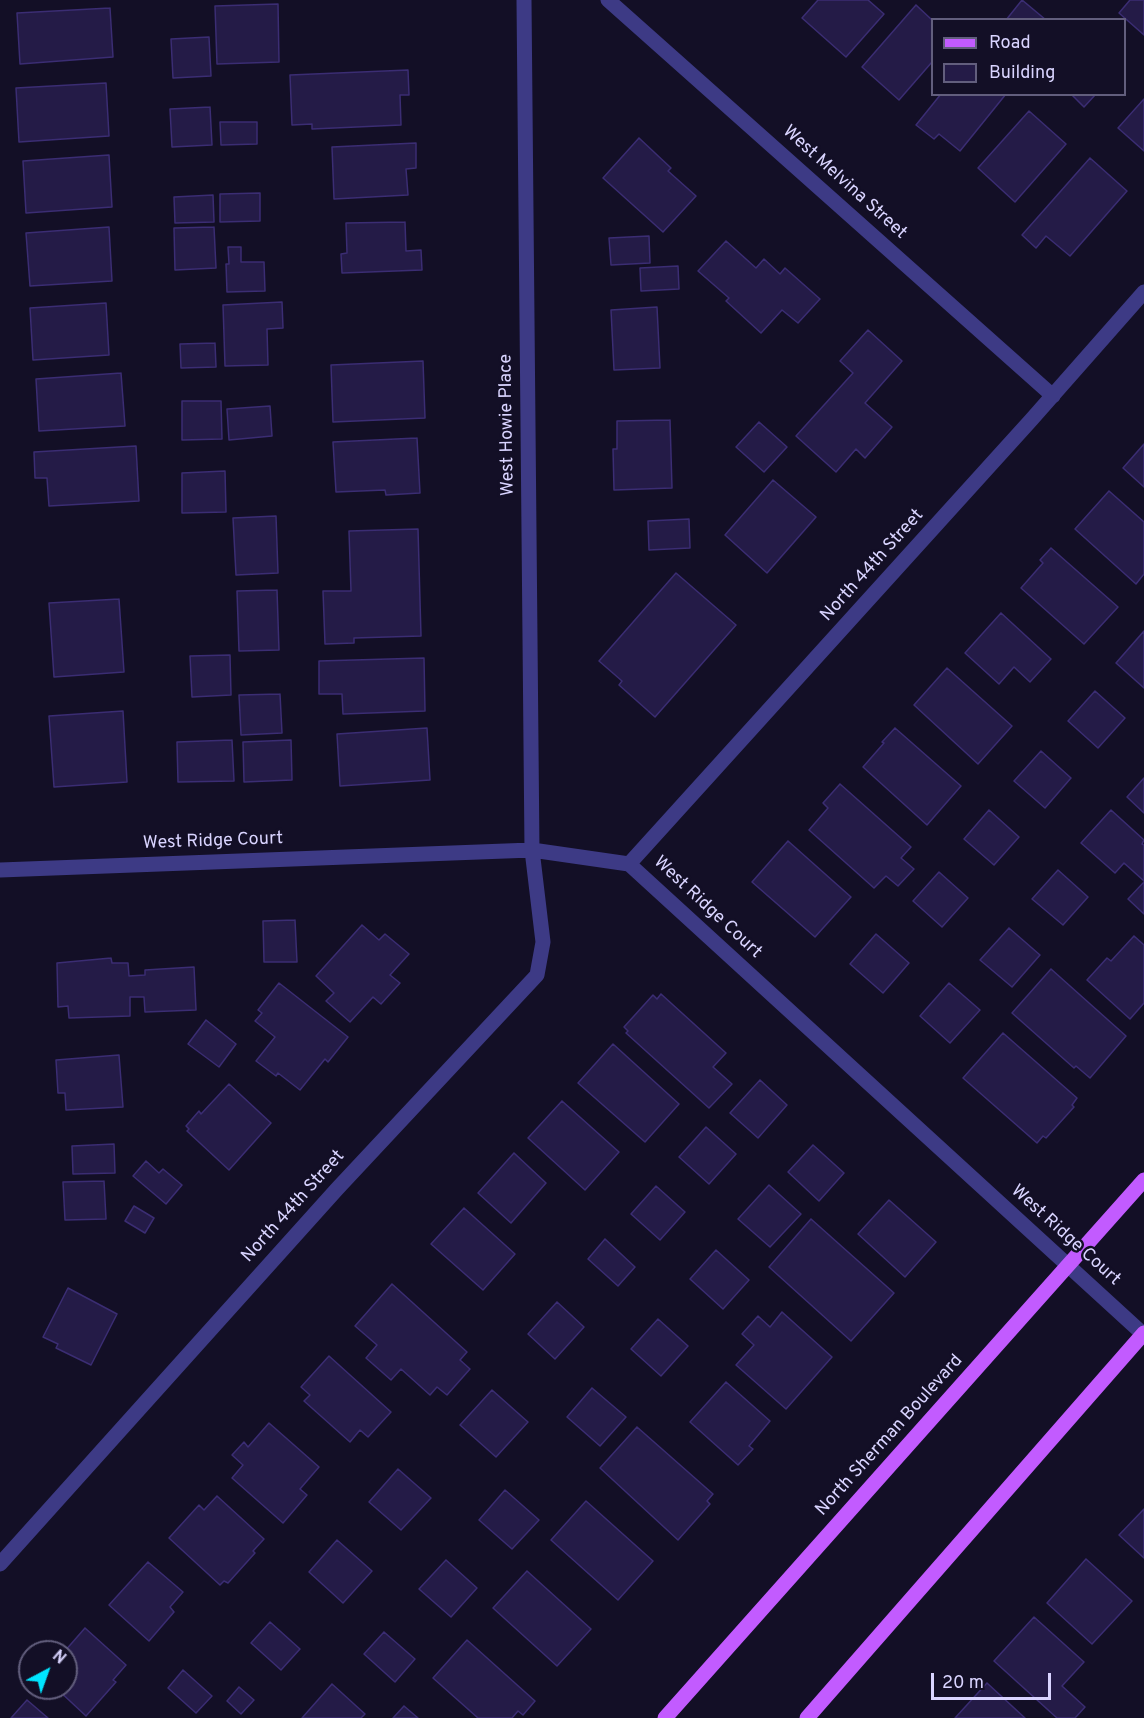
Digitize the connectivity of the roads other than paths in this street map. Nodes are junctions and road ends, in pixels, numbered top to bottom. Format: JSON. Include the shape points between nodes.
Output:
{"nodes":[{"id":1,"x":524,"y":0,"type":"edge"},
{"id":2,"x":608,"y":0,"type":"edge"},
{"id":3,"x":1144,"y":292,"type":"edge"},
{"id":4,"x":1053,"y":396,"type":"junction"},
{"id":5,"x":532,"y":850,"type":"junction"},
{"id":6,"x":629,"y":864,"type":"junction"},
{"id":7,"x":0,"y":870,"type":"edge"},
{"id":8,"x":1144,"y":1180,"type":"edge"},
{"id":9,"x":1067,"y":1265,"type":"junction"},
{"id":10,"x":1144,"y":1334,"type":"edge"},
{"id":11,"x":0,"y":1564,"type":"edge"},
{"id":12,"x":665,"y":1718,"type":"edge"},
{"id":13,"x":807,"y":1718,"type":"edge"}],
"edges":[{"from":1,"to":5,"type":"street","name":"West Howie Place"},
{"from":2,"to":4,"type":"street","name":"West Melvina Street"},
{"from":3,"to":4,"type":"street","name":"North 44th Street"},
{"from":4,"to":6,"type":"street","name":"North 44th Street"},
{"from":5,"to":6,"type":"street","name":"West Ridge Court"},
{"from":5,"to":7,"type":"street","name":"West Ridge Court"},
{"from":5,"to":11,"type":"street","name":"North 44th Street","via":[[543,942],[537,975],[336,1189]]},
{"from":6,"to":9,"type":"street","name":"West Ridge Court"},
{"from":8,"to":9,"type":"main road","name":"North Sherman Boulevard"},
{"from":9,"to":10,"type":"street","name":"West Ridge Court"},
{"from":9,"to":12,"type":"main road","name":"North Sherman Boulevard"},
{"from":10,"to":13,"type":"main road"}]}
